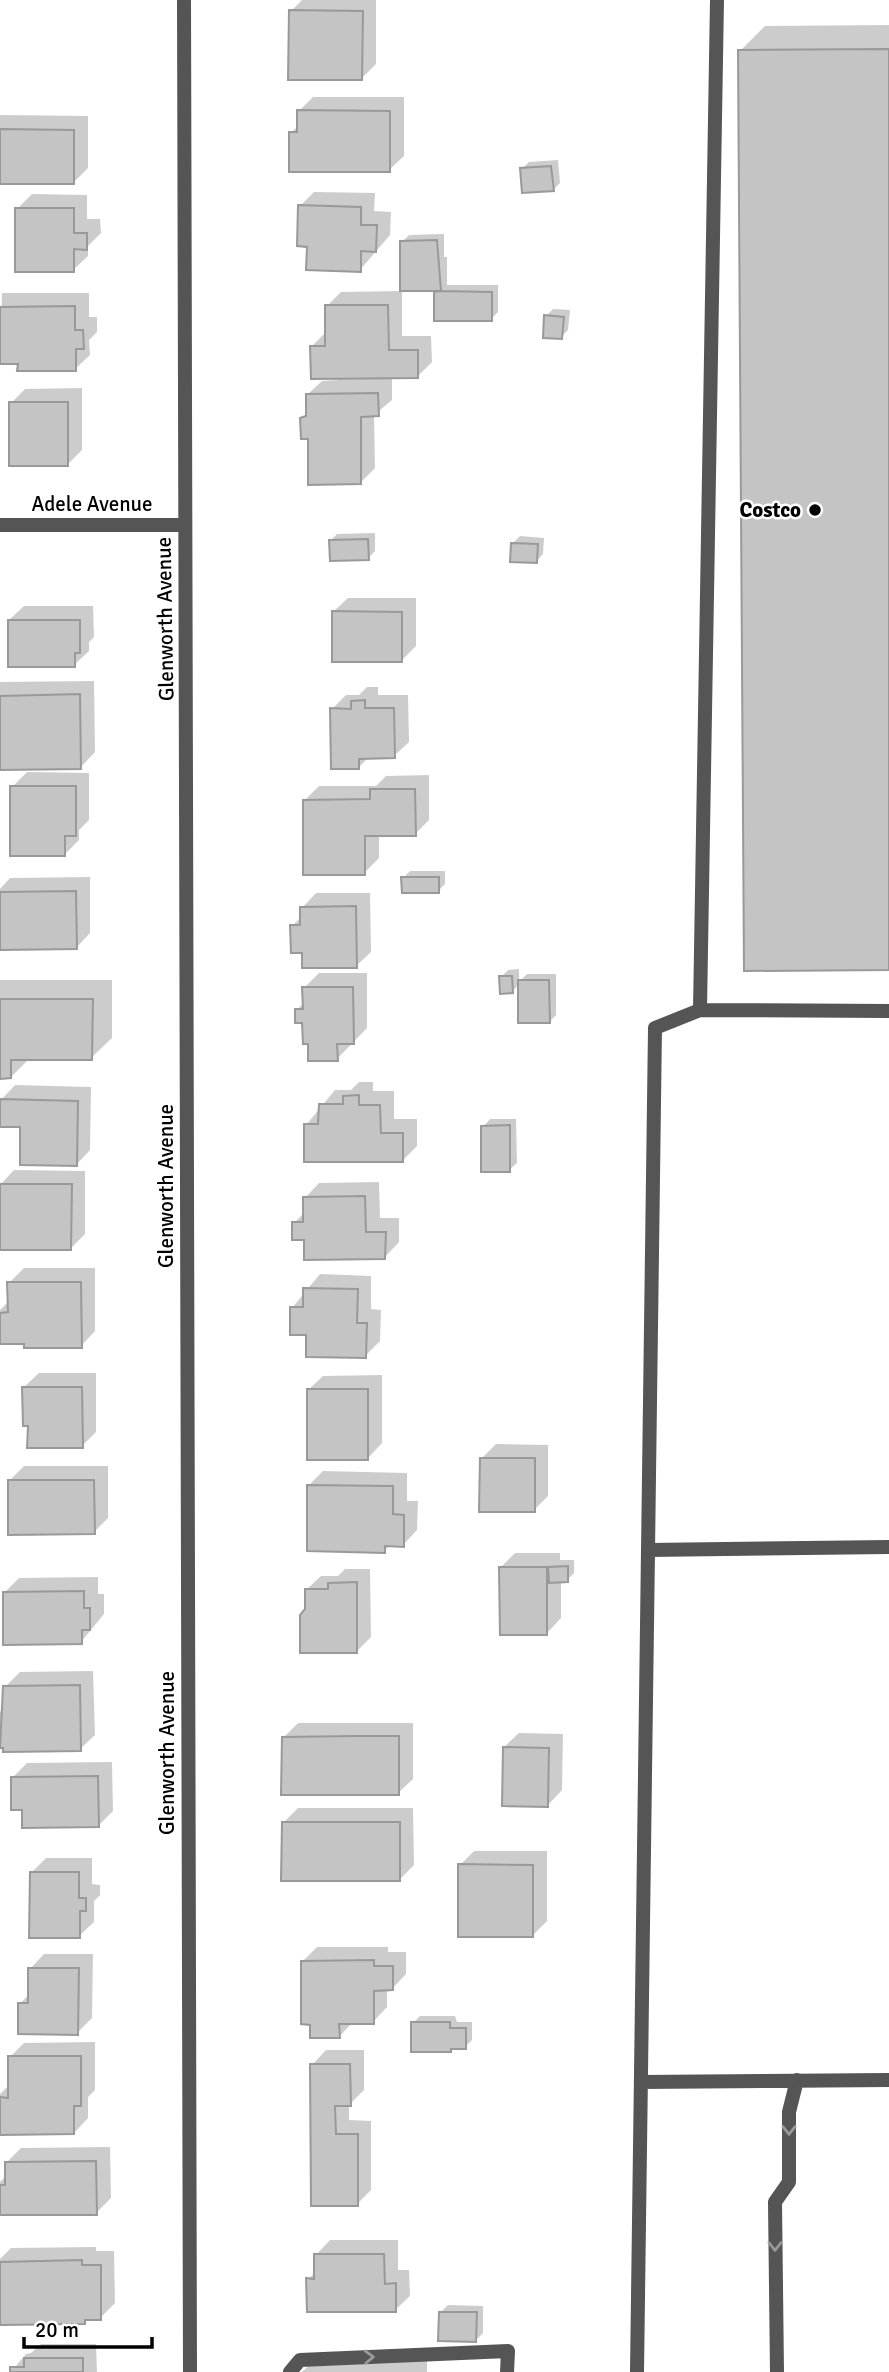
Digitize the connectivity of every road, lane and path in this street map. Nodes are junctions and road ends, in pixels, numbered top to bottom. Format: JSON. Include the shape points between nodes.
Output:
{"nodes":[{"id":1,"x":184,"y":0,"type":"edge"},
{"id":2,"x":717,"y":0,"type":"edge"},
{"id":3,"x":185,"y":524,"type":"junction"},
{"id":4,"x":0,"y":525,"type":"edge"},
{"id":5,"x":700,"y":1010,"type":"junction"},
{"id":6,"x":889,"y":1011,"type":"edge"},
{"id":7,"x":889,"y":1547,"type":"edge"},
{"id":8,"x":648,"y":1550,"type":"junction"},
{"id":9,"x":797,"y":2080,"type":"junction"},
{"id":10,"x":889,"y":2080,"type":"edge"},
{"id":11,"x":641,"y":2082,"type":"junction"},
{"id":12,"x":190,"y":2372,"type":"edge"},
{"id":13,"x":290,"y":2372,"type":"edge"},
{"id":14,"x":507,"y":2372,"type":"edge"},
{"id":15,"x":637,"y":2372,"type":"edge"},
{"id":16,"x":777,"y":2372,"type":"edge"}],
"edges":[{"from":1,"to":3,"type":"street","name":"Glenworth Avenue"},
{"from":2,"to":5,"type":"street"},
{"from":3,"to":4,"type":"street","name":"Adele Avenue"},
{"from":3,"to":12,"type":"street","name":"Glenworth Avenue"},
{"from":5,"to":6,"type":"street"},
{"from":5,"to":8,"type":"street","via":[[655,1028]]},
{"from":7,"to":8,"type":"street"},
{"from":8,"to":11,"type":"street"},
{"from":9,"to":10,"type":"street"},
{"from":9,"to":11,"type":"street"},
{"from":9,"to":16,"type":"street","one_way":true,"via":[[789,2112],[789,2182],[775,2202]]},
{"from":11,"to":15,"type":"street"},
{"from":13,"to":14,"type":"street","one_way":true,"via":[[300,2360],[508,2351]]}]}
